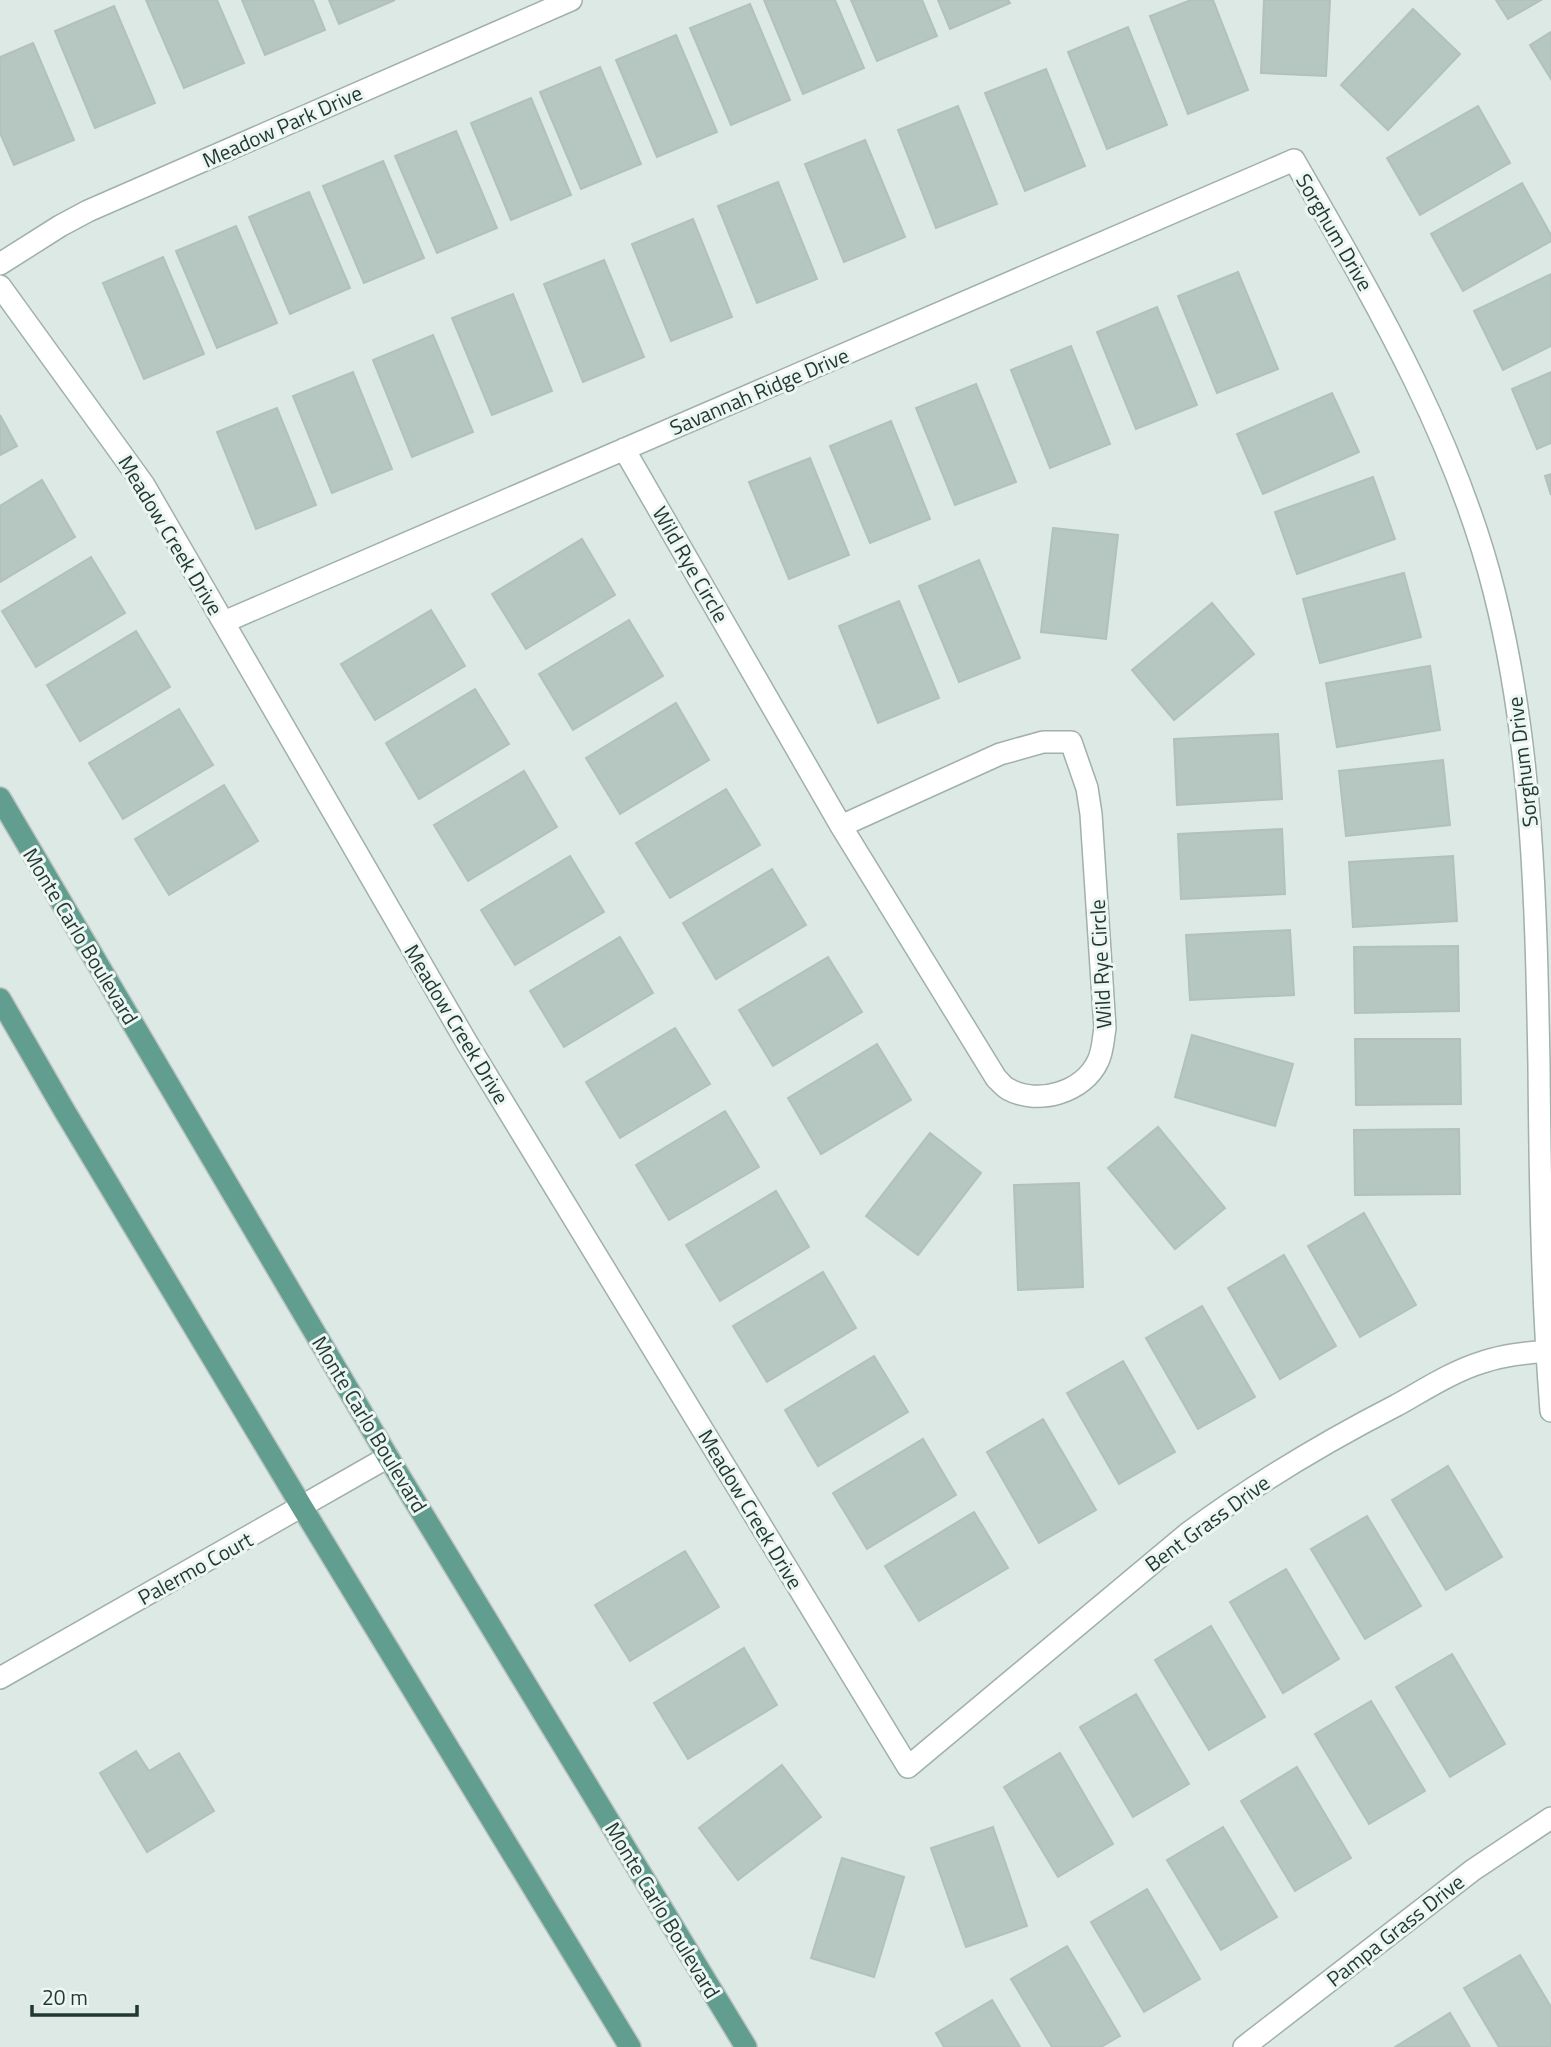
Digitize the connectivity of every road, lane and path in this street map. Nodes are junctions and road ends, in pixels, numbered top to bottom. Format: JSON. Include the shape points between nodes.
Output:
{"nodes":[{"id":1,"x":571,"y":0,"type":"edge"},
{"id":2,"x":1294,"y":160,"type":"joint"},
{"id":3,"x":0,"y":264,"type":"edge"},
{"id":4,"x":0,"y":286,"type":"edge"},
{"id":5,"x":624,"y":449,"type":"junction"},
{"id":6,"x":224,"y":622,"type":"junction"},
{"id":7,"x":0,"y":798,"type":"edge"},
{"id":8,"x":841,"y":826,"type":"junction"},
{"id":9,"x":0,"y":999,"type":"edge"},
{"id":10,"x":1546,"y":1352,"type":"junction"},
{"id":11,"x":1551,"y":1411,"type":"edge"},
{"id":12,"x":388,"y":1457,"type":"junction"},
{"id":13,"x":302,"y":1507,"type":"junction"},
{"id":14,"x":0,"y":1678,"type":"edge"},
{"id":15,"x":908,"y":1767,"type":"joint"},
{"id":16,"x":1551,"y":1818,"type":"edge"},
{"id":17,"x":631,"y":2047,"type":"edge"},
{"id":18,"x":746,"y":2047,"type":"edge"},
{"id":19,"x":1244,"y":2047,"type":"edge"}],
"edges":[{"from":1,"to":3,"type":"street","name":"Meadow Park Drive","via":[[88,211]]},
{"from":2,"to":5,"type":"street","name":"Savannah Ridge Drive"},
{"from":2,"to":10,"type":"street","name":"Sorghum Drive","via":[[1412,372],[1444,444],[1473,519],[1510,666],[1531,836]]},
{"from":4,"to":6,"type":"street","name":"Meadow Creek Drive","via":[[144,485]]},
{"from":5,"to":6,"type":"street","name":"Savannah Ridge Drive"},
{"from":5,"to":8,"type":"street","name":"Wild Rye Circle"},
{"from":6,"to":15,"type":"street","name":"Meadow Creek Drive","via":[[467,1044]]},
{"from":7,"to":12,"type":"main road","name":"Monte Carlo Boulevard"},
{"from":8,"to":8,"type":"street","name":"Wild Rye Circle","via":[[996,1078],[1009,1090],[1041,1097],[1073,1088],[1087,1077],[1098,1062],[1105,1028],[1091,814],[1071,742],[1043,742],[1000,754]]},
{"from":9,"to":13,"type":"main road"},
{"from":10,"to":11,"type":"street","name":"Sorghum Drive"},
{"from":10,"to":15,"type":"street","name":"Bent Grass Drive","via":[[1508,1355],[1453,1375],[1323,1444],[1244,1493],[1187,1534]]},
{"from":12,"to":13,"type":"street","name":"Palermo Court"},
{"from":12,"to":18,"type":"main road","name":"Monte Carlo Boulevard"},
{"from":13,"to":14,"type":"street","name":"Palermo Court"},
{"from":13,"to":17,"type":"main road"},
{"from":16,"to":19,"type":"street","name":"Pampa Grass Drive","via":[[1473,1870]]}]}
